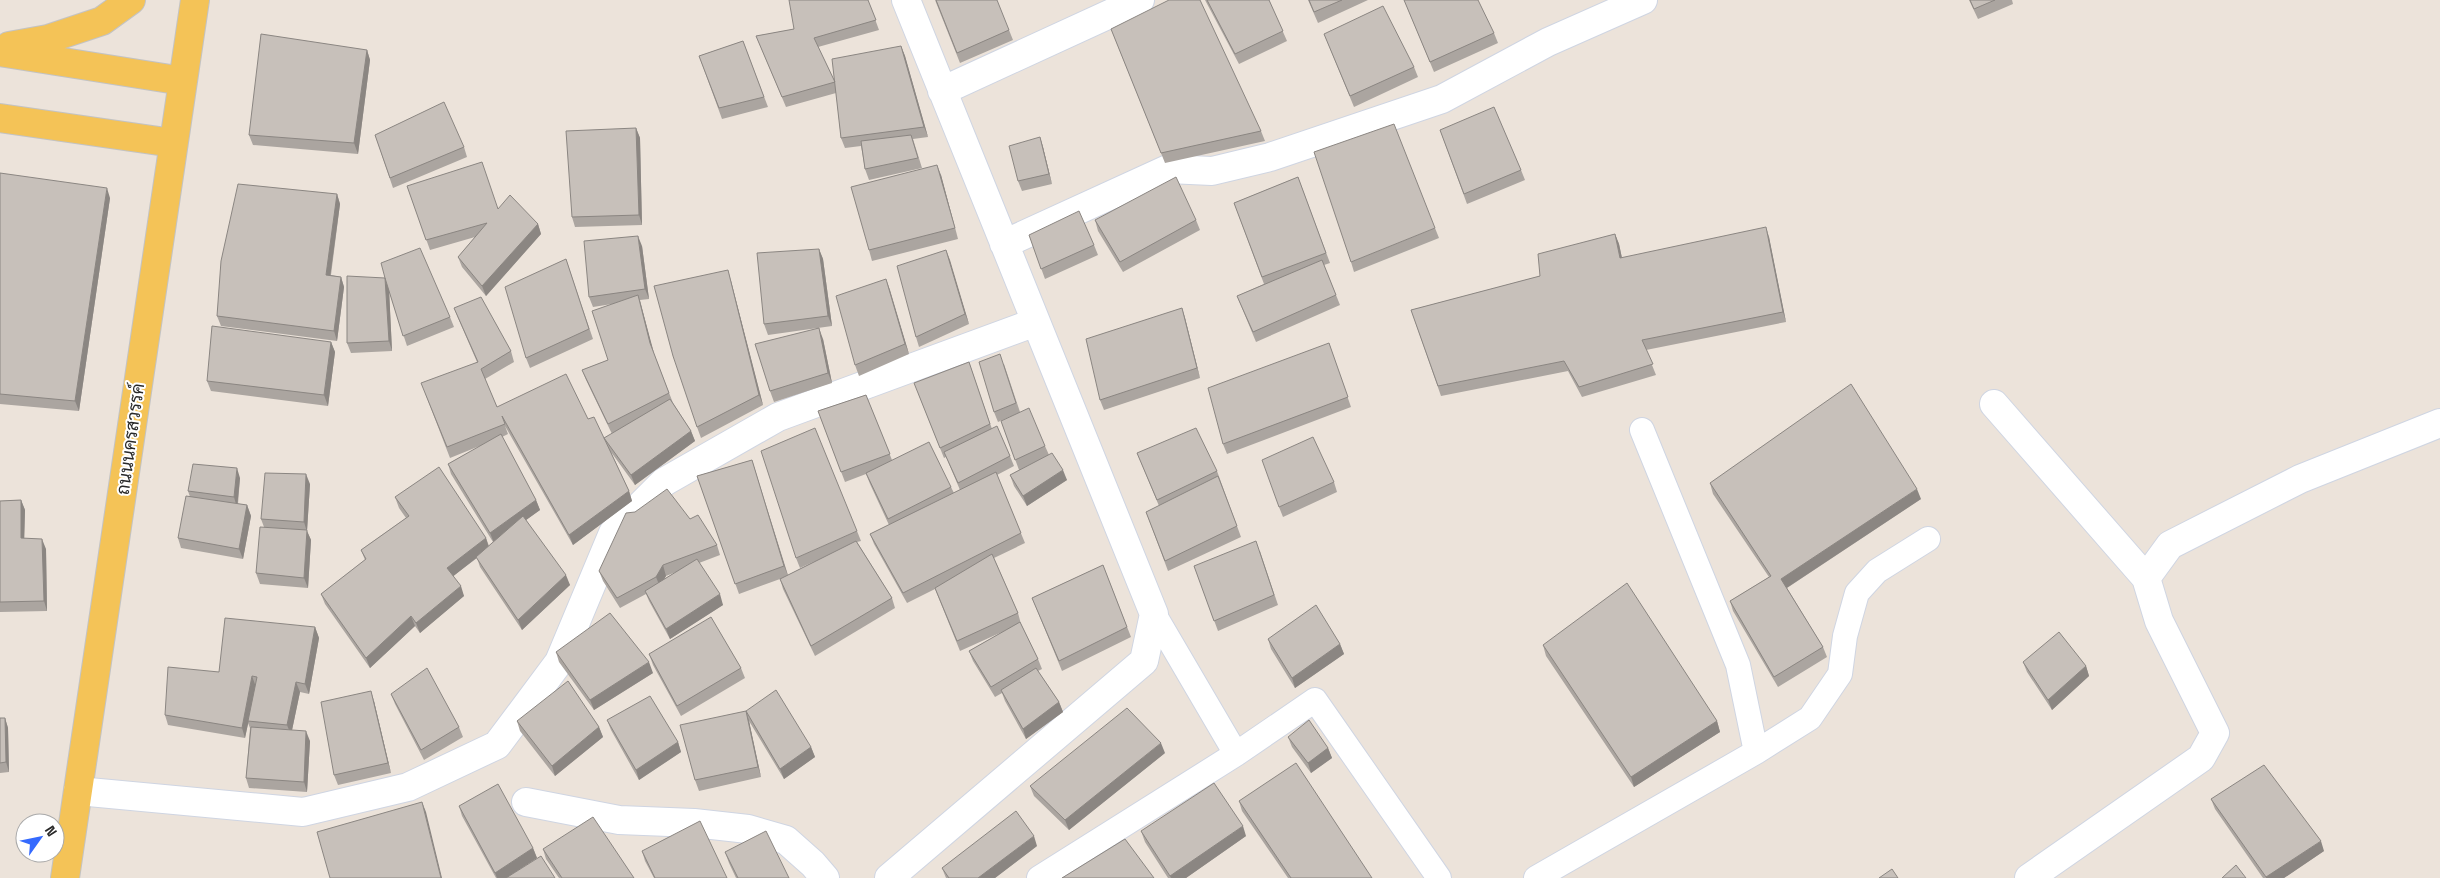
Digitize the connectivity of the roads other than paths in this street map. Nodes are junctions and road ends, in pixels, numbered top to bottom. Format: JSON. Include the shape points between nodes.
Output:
{"nodes":[{"id":1,"x":131,"y":0,"type":"edge"},
{"id":2,"x":195,"y":0,"type":"edge"},
{"id":3,"x":906,"y":0,"type":"edge"},
{"id":4,"x":1140,"y":0,"type":"edge"},
{"id":5,"x":1643,"y":0,"type":"edge"},
{"id":6,"x":0,"y":48,"type":"edge"},
{"id":7,"x":0,"y":52,"type":"edge"},
{"id":8,"x":183,"y":81,"type":"junction"},
{"id":9,"x":942,"y":91,"type":"junction"},
{"id":10,"x":0,"y":118,"type":"edge"},
{"id":11,"x":173,"y":143,"type":"junction"},
{"id":12,"x":1004,"y":244,"type":"junction"},
{"id":13,"x":1036,"y":322,"type":"junction"},
{"id":14,"x":1994,"y":404,"type":"dead end"},
{"id":15,"x":2440,"y":423,"type":"edge"},
{"id":16,"x":1642,"y":430,"type":"dead end"},
{"id":17,"x":1928,"y":539,"type":"dead end"},
{"id":18,"x":2146,"y":578,"type":"junction"},
{"id":19,"x":1154,"y":614,"type":"junction"},
{"id":20,"x":1756,"y":752,"type":"junction"},
{"id":21,"x":1236,"y":754,"type":"junction"},
{"id":22,"x":78,"y":791,"type":"junction"},
{"id":23,"x":526,"y":802,"type":"dead end"},
{"id":24,"x":65,"y":878,"type":"edge"},
{"id":25,"x":825,"y":878,"type":"edge"},
{"id":26,"x":889,"y":878,"type":"edge"},
{"id":27,"x":1039,"y":878,"type":"edge"},
{"id":28,"x":1439,"y":878,"type":"edge"},
{"id":29,"x":1536,"y":878,"type":"edge"},
{"id":30,"x":2029,"y":878,"type":"edge"}],
"edges":[{"from":1,"to":6,"type":"main road","via":[[102,20],[48,38]]},
{"from":2,"to":8,"type":"main road","name":"ถนนนครสวรรค์"},
{"from":3,"to":9,"type":"street"},
{"from":4,"to":9,"type":"street"},
{"from":5,"to":12,"type":"street","via":[[1548,42],[1442,99],[1270,157],[1212,171],[1168,169]]},
{"from":7,"to":8,"type":"main road"},
{"from":8,"to":11,"type":"main road","name":"ถนนนครสวรรค์"},
{"from":9,"to":12,"type":"street"},
{"from":10,"to":11,"type":"main road"},
{"from":11,"to":22,"type":"main road","name":"ถนนนครสวรรค์"},
{"from":12,"to":13,"type":"street"},
{"from":13,"to":19,"type":"street"},
{"from":13,"to":22,"type":"street","via":[[778,417],[664,482],[613,533],[559,662],[497,745],[408,787],[303,812]]},
{"from":14,"to":18,"type":"street"},
{"from":15,"to":18,"type":"street","via":[[2300,479],[2170,545]]},
{"from":16,"to":20,"type":"lane","via":[[1738,665]]},
{"from":17,"to":20,"type":"lane","via":[[1877,571],[1857,593],[1851,609],[1840,674],[1810,718]]},
{"from":18,"to":30,"type":"street","via":[[2159,620],[2215,732],[2201,758]]},
{"from":19,"to":21,"type":"lane"},
{"from":19,"to":26,"type":"street","via":[[1144,661]]},
{"from":20,"to":29,"type":"lane"},
{"from":21,"to":27,"type":"lane"},
{"from":21,"to":28,"type":"lane","via":[[1315,700]]},
{"from":22,"to":24,"type":"main road","name":"ถนนนครสวรรค์"},
{"from":23,"to":25,"type":"street","via":[[619,820],[748,829],[786,840]]}]}
